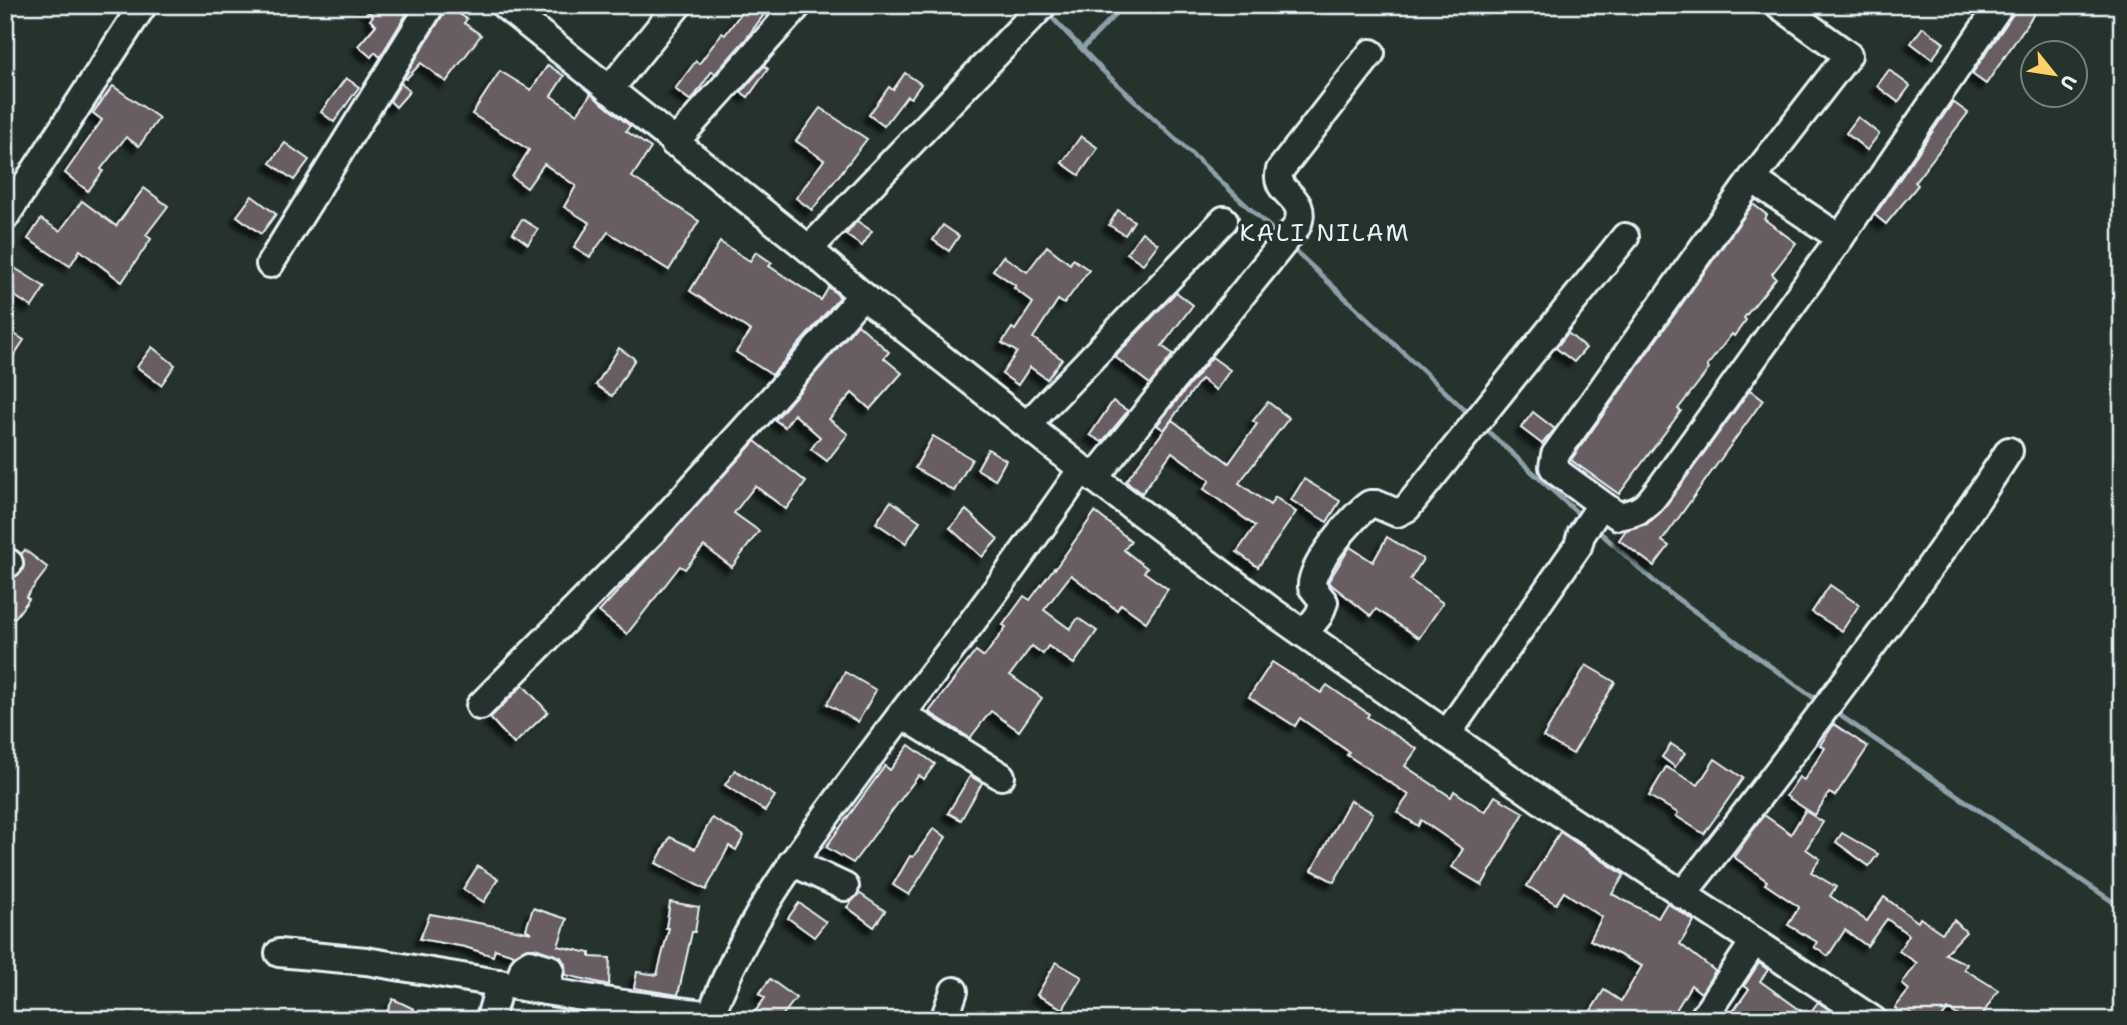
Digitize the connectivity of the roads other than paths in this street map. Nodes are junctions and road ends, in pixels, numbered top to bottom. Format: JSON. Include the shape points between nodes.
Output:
{"nodes":[{"id":1,"x":142,"y":5,"type":"edge"},
{"id":2,"x":431,"y":5,"type":"edge"},
{"id":3,"x":678,"y":5,"type":"edge"},
{"id":4,"x":798,"y":5,"type":"edge"},
{"id":5,"x":1043,"y":5,"type":"edge"},
{"id":6,"x":1779,"y":5,"type":"edge"},
{"id":7,"x":2000,"y":5,"type":"edge"},
{"id":8,"x":518,"y":9,"type":"edge"},
{"id":9,"x":1371,"y":53,"type":"dead end"},
{"id":10,"x":609,"y":90,"type":"junction"},
{"id":11,"x":674,"y":143,"type":"junction"},
{"id":12,"x":1752,"y":179,"type":"junction"},
{"id":13,"x":5,"y":217,"type":"edge"},
{"id":14,"x":1224,"y":220,"type":"dead end"},
{"id":15,"x":1625,"y":237,"type":"dead end"},
{"id":16,"x":1840,"y":238,"type":"junction"},
{"id":17,"x":810,"y":249,"type":"junction"},
{"id":18,"x":270,"y":264,"type":"dead end"},
{"id":19,"x":862,"y":295,"type":"junction"},
{"id":20,"x":1027,"y":425,"type":"junction"},
{"id":21,"x":2009,"y":451,"type":"dead end"},
{"id":22,"x":1088,"y":473,"type":"junction"},
{"id":23,"x":1591,"y":521,"type":"junction"},
{"id":24,"x":1304,"y":634,"type":"junction"},
{"id":25,"x":480,"y":706,"type":"dead end"},
{"id":26,"x":901,"y":714,"type":"junction"},
{"id":27,"x":1441,"y":730,"type":"junction"},
{"id":28,"x":1001,"y":776,"type":"dead end"},
{"id":29,"x":792,"y":862,"type":"junction"},
{"id":30,"x":845,"y":887,"type":"dead end"},
{"id":31,"x":1682,"y":895,"type":"junction"},
{"id":32,"x":1754,"y":942,"type":"junction"},
{"id":33,"x":279,"y":953,"type":"dead end"},
{"id":34,"x":509,"y":985,"type":"junction"},
{"id":35,"x":954,"y":991,"type":"dead end"},
{"id":36,"x":490,"y":1017,"type":"dead end"},
{"id":37,"x":710,"y":1017,"type":"edge"},
{"id":38,"x":944,"y":1020,"type":"edge"},
{"id":39,"x":1702,"y":1020,"type":"edge"},
{"id":40,"x":1873,"y":1020,"type":"edge"}],
"edges":[{"from":1,"to":13,"type":"street"},
{"from":2,"to":18,"type":"street"},
{"from":3,"to":10,"type":"street"},
{"from":4,"to":11,"type":"street"},
{"from":5,"to":17,"type":"street"},
{"from":6,"to":12,"type":"street","via":[[1848,55]]},
{"from":7,"to":16,"type":"street"},
{"from":8,"to":10,"type":"street"},
{"from":9,"to":22,"type":"street","via":[[1280,170],[1279,184],[1298,203],[1301,215],[1297,226]]},
{"from":10,"to":11,"type":"street"},
{"from":11,"to":17,"type":"street"},
{"from":12,"to":16,"type":"street"},
{"from":12,"to":23,"type":"street","via":[[1555,455],[1553,467]]},
{"from":14,"to":20,"type":"street"},
{"from":15,"to":24,"type":"street","via":[[1407,508],[1396,513],[1370,504],[1347,527],[1313,575],[1312,587],[1324,602]]},
{"from":16,"to":23,"type":"street","via":[[1647,505],[1635,513]]},
{"from":17,"to":19,"type":"street"},
{"from":19,"to":20,"type":"street"},
{"from":19,"to":25,"type":"street","via":[[655,529]]},
{"from":20,"to":22,"type":"street"},
{"from":21,"to":31,"type":"street","via":[[1878,638]]},
{"from":22,"to":24,"type":"street"},
{"from":22,"to":26,"type":"street"},
{"from":23,"to":27,"type":"street","via":[[1578,546]]},
{"from":24,"to":27,"type":"street"},
{"from":26,"to":28,"type":"street"},
{"from":26,"to":29,"type":"street"},
{"from":27,"to":31,"type":"street"},
{"from":29,"to":30,"type":"street"},
{"from":29,"to":37,"type":"street","via":[[743,940]]},
{"from":31,"to":32,"type":"street"},
{"from":32,"to":39,"type":"street"},
{"from":32,"to":40,"type":"street"},
{"from":33,"to":34,"type":"street","via":[[366,961]]},
{"from":34,"to":36,"type":"street"},
{"from":34,"to":37,"type":"street"},
{"from":35,"to":38,"type":"street"}]}
